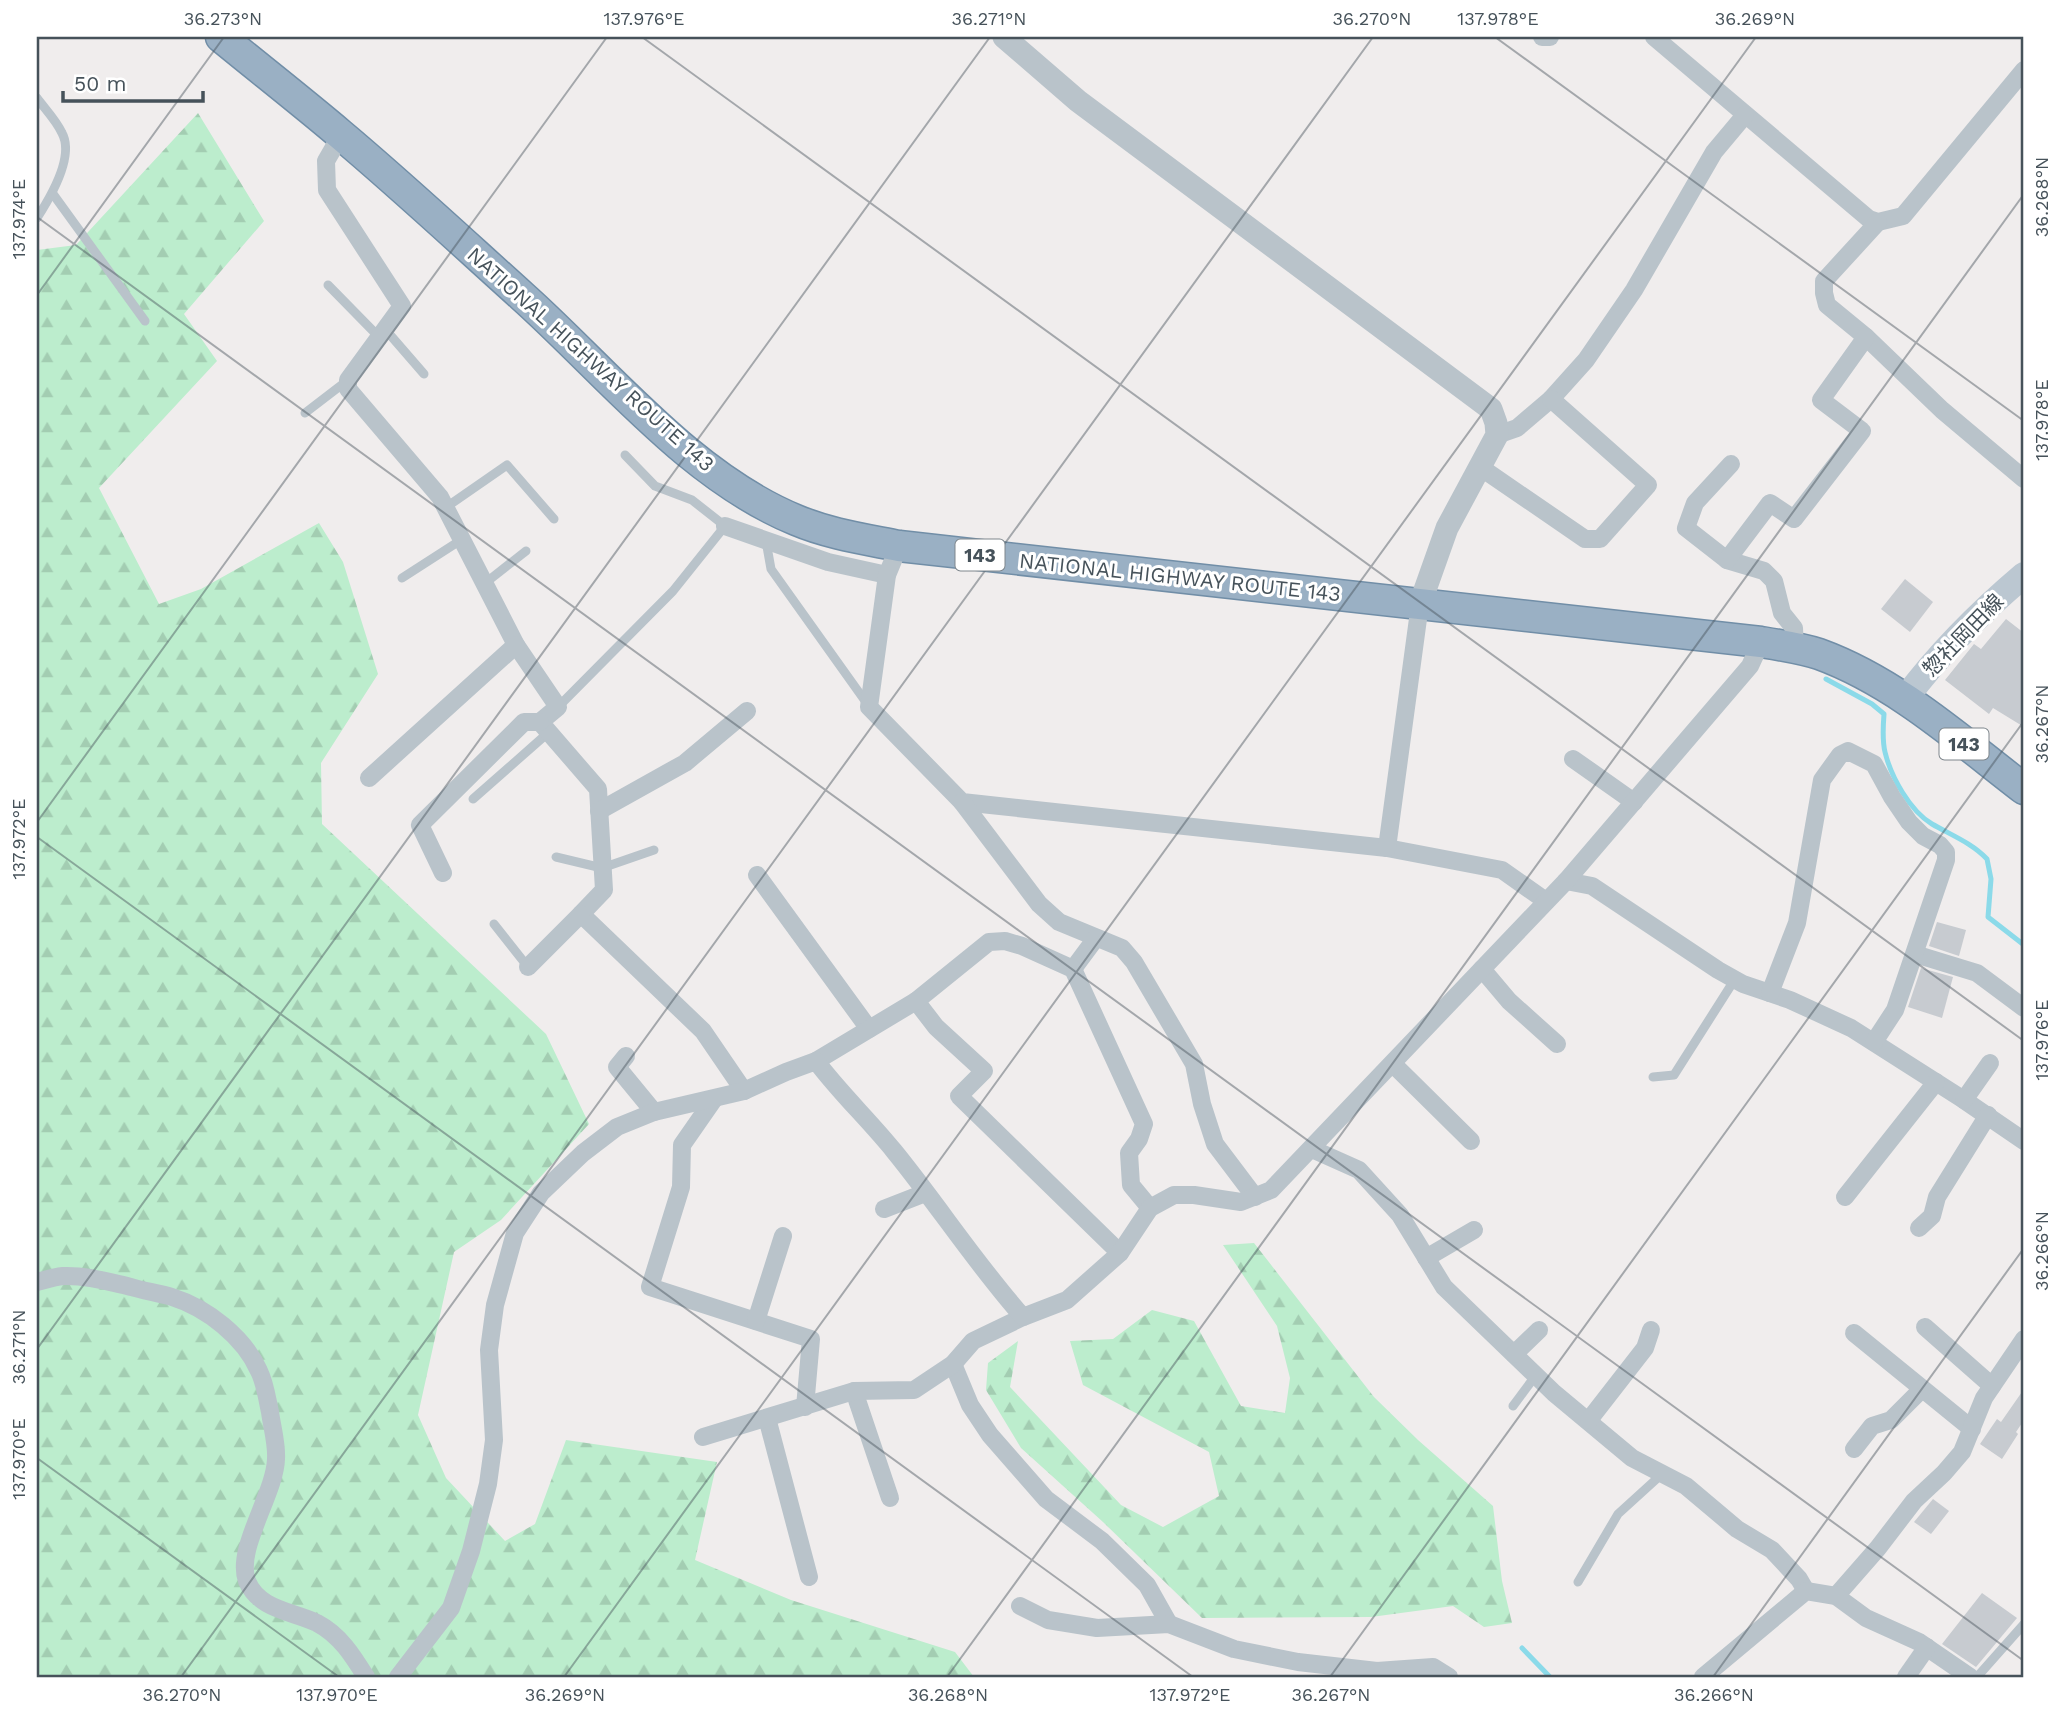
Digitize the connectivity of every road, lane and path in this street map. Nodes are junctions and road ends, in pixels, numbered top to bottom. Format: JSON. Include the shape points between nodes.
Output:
{"nodes":[{"id":1,"x":221,"y":37,"type":"edge"},
{"id":2,"x":1004,"y":37,"type":"edge"},
{"id":3,"x":1542,"y":37,"type":"edge"},
{"id":4,"x":1550,"y":37,"type":"edge"},
{"id":5,"x":1654,"y":37,"type":"edge"},
{"id":6,"x":2024,"y":70,"type":"edge"},
{"id":7,"x":37,"y":97,"type":"edge"},
{"id":8,"x":1745,"y":115,"type":"junction"},
{"id":9,"x":341,"y":135,"type":"junction"},
{"id":10,"x":53,"y":194,"type":"junction"},
{"id":11,"x":37,"y":218,"type":"edge"},
{"id":12,"x":1878,"y":222,"type":"junction"},
{"id":13,"x":328,"y":285,"type":"dead end"},
{"id":14,"x":145,"y":321,"type":"dead end"},
{"id":15,"x":382,"y":333,"type":"junction"},
{"id":16,"x":1866,"y":337,"type":"junction"},
{"id":17,"x":424,"y":374,"type":"dead end"},
{"id":18,"x":348,"y":380,"type":"junction"},
{"id":19,"x":1551,"y":399,"type":"junction"},
{"id":20,"x":306,"y":412,"type":"dead end"},
{"id":21,"x":1497,"y":435,"type":"junction"},
{"id":22,"x":625,"y":455,"type":"dead end"},
{"id":23,"x":1731,"y":464,"type":"dead end"},
{"id":24,"x":1480,"y":467,"type":"junction"},
{"id":25,"x":2024,"y":479,"type":"edge"},
{"id":26,"x":445,"y":508,"type":"junction"},
{"id":27,"x":554,"y":519,"type":"dead end"},
{"id":28,"x":725,"y":526,"type":"junction"},
{"id":29,"x":461,"y":540,"type":"junction"},
{"id":30,"x":766,"y":540,"type":"junction"},
{"id":31,"x":899,"y":546,"type":"junction"},
{"id":32,"x":526,"y":551,"type":"dead end"},
{"id":33,"x":1727,"y":560,"type":"junction"},
{"id":34,"x":887,"y":575,"type":"junction"},
{"id":35,"x":2024,"y":575,"type":"edge"},
{"id":36,"x":402,"y":578,"type":"dead end"},
{"id":37,"x":484,"y":584,"type":"junction"},
{"id":38,"x":1420,"y":604,"type":"junction"},
{"id":39,"x":1761,"y":642,"type":"junction"},
{"id":40,"x":516,"y":645,"type":"junction"},
{"id":41,"x":1795,"y":648,"type":"junction"},
{"id":42,"x":1905,"y":699,"type":"junction"},
{"id":43,"x":558,"y":706,"type":"junction"},
{"id":44,"x":869,"y":707,"type":"junction"},
{"id":45,"x":747,"y":711,"type":"dead end"},
{"id":46,"x":545,"y":727,"type":"junction"},
{"id":47,"x":1573,"y":759,"type":"dead end"},
{"id":48,"x":369,"y":778,"type":"dead end"},
{"id":49,"x":2024,"y":789,"type":"edge"},
{"id":50,"x":473,"y":799,"type":"dead end"},
{"id":51,"x":962,"y":802,"type":"junction"},
{"id":52,"x":1634,"y":802,"type":"junction"},
{"id":53,"x":599,"y":811,"type":"junction"},
{"id":54,"x":1387,"y":848,"type":"junction"},
{"id":55,"x":654,"y":850,"type":"dead end"},
{"id":56,"x":555,"y":857,"type":"dead end"},
{"id":57,"x":602,"y":868,"type":"junction"},
{"id":58,"x":443,"y":873,"type":"dead end"},
{"id":59,"x":757,"y":875,"type":"dead end"},
{"id":60,"x":1566,"y":881,"type":"junction"},
{"id":61,"x":1546,"y":901,"type":"junction"},
{"id":62,"x":582,"y":914,"type":"junction"},
{"id":63,"x":494,"y":924,"type":"dead end"},
{"id":64,"x":1096,"y":938,"type":"junction"},
{"id":65,"x":1915,"y":954,"type":"junction"},
{"id":66,"x":528,"y":967,"type":"joint"},
{"id":67,"x":1482,"y":969,"type":"junction"},
{"id":68,"x":1073,"y":970,"type":"junction"},
{"id":69,"x":1735,"y":979,"type":"junction"},
{"id":70,"x":1770,"y":993,"type":"junction"},
{"id":71,"x":916,"y":1001,"type":"junction"},
{"id":72,"x":2024,"y":1007,"type":"edge"},
{"id":73,"x":869,"y":1029,"type":"junction"},
{"id":74,"x":1874,"y":1042,"type":"junction"},
{"id":75,"x":1557,"y":1044,"type":"dead end"},
{"id":76,"x":626,"y":1056,"type":"dead end"},
{"id":77,"x":816,"y":1061,"type":"junction"},
{"id":78,"x":1990,"y":1063,"type":"dead end"},
{"id":79,"x":1393,"y":1064,"type":"junction"},
{"id":80,"x":1653,"y":1077,"type":"dead end"},
{"id":81,"x":1936,"y":1082,"type":"junction"},
{"id":82,"x":744,"y":1091,"type":"junction"},
{"id":83,"x":714,"y":1099,"type":"junction"},
{"id":84,"x":1964,"y":1100,"type":"junction"},
{"id":85,"x":654,"y":1112,"type":"junction"},
{"id":86,"x":1988,"y":1115,"type":"junction"},
{"id":87,"x":2024,"y":1141,"type":"edge"},
{"id":88,"x":1471,"y":1142,"type":"dead end"},
{"id":89,"x":1312,"y":1149,"type":"junction"},
{"id":90,"x":925,"y":1192,"type":"junction"},
{"id":91,"x":1255,"y":1197,"type":"junction"},
{"id":92,"x":1845,"y":1197,"type":"dead end"},
{"id":93,"x":1150,"y":1208,"type":"junction"},
{"id":94,"x":884,"y":1209,"type":"dead end"},
{"id":95,"x":1919,"y":1228,"type":"dead end"},
{"id":96,"x":1474,"y":1230,"type":"dead end"},
{"id":97,"x":783,"y":1236,"type":"dead end"},
{"id":98,"x":1120,"y":1253,"type":"junction"},
{"id":99,"x":1426,"y":1258,"type":"junction"},
{"id":100,"x":37,"y":1282,"type":"edge"},
{"id":101,"x":1023,"y":1317,"type":"junction"},
{"id":102,"x":756,"y":1321,"type":"junction"},
{"id":103,"x":1925,"y":1327,"type":"dead end"},
{"id":104,"x":1539,"y":1330,"type":"dead end"},
{"id":105,"x":1651,"y":1330,"type":"dead end"},
{"id":106,"x":1854,"y":1333,"type":"dead end"},
{"id":107,"x":2024,"y":1339,"type":"edge"},
{"id":108,"x":1514,"y":1354,"type":"junction"},
{"id":109,"x":953,"y":1364,"type":"junction"},
{"id":110,"x":1536,"y":1375,"type":"junction"},
{"id":111,"x":1992,"y":1386,"type":"junction"},
{"id":112,"x":1922,"y":1389,"type":"junction"},
{"id":113,"x":854,"y":1391,"type":"junction"},
{"id":114,"x":1513,"y":1406,"type":"dead end"},
{"id":115,"x":805,"y":1407,"type":"junction"},
{"id":116,"x":767,"y":1418,"type":"junction"},
{"id":117,"x":1589,"y":1420,"type":"junction"},
{"id":118,"x":1972,"y":1429,"type":"junction"},
{"id":119,"x":703,"y":1437,"type":"dead end"},
{"id":120,"x":1854,"y":1449,"type":"dead end"},
{"id":121,"x":1662,"y":1474,"type":"junction"},
{"id":122,"x":890,"y":1498,"type":"dead end"},
{"id":123,"x":809,"y":1577,"type":"dead end"},
{"id":124,"x":1578,"y":1581,"type":"dead end"},
{"id":125,"x":1806,"y":1591,"type":"junction"},
{"id":126,"x":1836,"y":1596,"type":"junction"},
{"id":127,"x":1020,"y":1606,"type":"dead end"},
{"id":128,"x":1169,"y":1624,"type":"junction"},
{"id":129,"x":2024,"y":1624,"type":"edge"},
{"id":130,"x":1927,"y":1647,"type":"junction"},
{"id":131,"x":1301,"y":1670,"type":"edge"},
{"id":132,"x":366,"y":1677,"type":"edge"},
{"id":133,"x":398,"y":1677,"type":"edge"},
{"id":134,"x":1449,"y":1677,"type":"edge"},
{"id":135,"x":1703,"y":1677,"type":"edge"},
{"id":136,"x":1906,"y":1677,"type":"edge"},
{"id":137,"x":1970,"y":1677,"type":"edge"},
{"id":138,"x":1977,"y":1677,"type":"edge"}],
"edges":[{"from":1,"to":9,"type":"highway","name":"NATIONAL HIGHWAY ROUTE 143","number":"143"},
{"from":2,"to":21,"type":"street","via":[[1078,101],[1491,409]]},
{"from":3,"to":4,"type":"street"},
{"from":5,"to":8,"type":"street"},
{"from":6,"to":12,"type":"street","via":[[1903,216]]},
{"from":7,"to":10,"type":"lane","via":[[64,135],[65,159]]},
{"from":8,"to":12,"type":"street"},
{"from":8,"to":19,"type":"street","via":[[1714,152],[1634,290],[1586,360]]},
{"from":9,"to":15,"type":"street","via":[[326,161],[327,190],[402,306]]},
{"from":9,"to":31,"type":"highway","name":"NATIONAL HIGHWAY ROUTE 143","number":"143","via":[[700,461],[795,520]]},
{"from":10,"to":11,"type":"lane"},
{"from":10,"to":14,"type":"lane"},
{"from":12,"to":16,"type":"street","via":[[1824,281],[1827,306]]},
{"from":13,"to":15,"type":"lane"},
{"from":15,"to":17,"type":"lane"},
{"from":15,"to":18,"type":"street"},
{"from":16,"to":25,"type":"street"},
{"from":16,"to":33,"type":"street","via":[[1821,400],[1862,432],[1794,519],[1770,503]]},
{"from":18,"to":20,"type":"lane"},
{"from":18,"to":26,"type":"street","via":[[348,389]]},
{"from":19,"to":21,"type":"street","via":[[1517,428]]},
{"from":19,"to":24,"type":"street","via":[[1648,485],[1600,539],[1585,539]]},
{"from":21,"to":24,"type":"street"},
{"from":22,"to":28,"type":"lane","via":[[655,486],[692,500]]},
{"from":23,"to":33,"type":"street","via":[[1695,503],[1686,528]]},
{"from":24,"to":38,"type":"street","via":[[1447,528]]},
{"from":26,"to":27,"type":"lane","via":[[507,465]]},
{"from":26,"to":29,"type":"street"},
{"from":28,"to":30,"type":"street"},
{"from":28,"to":43,"type":"lane","via":[[673,591]]},
{"from":29,"to":36,"type":"lane"},
{"from":29,"to":37,"type":"street"},
{"from":30,"to":34,"type":"street","via":[[828,562]]},
{"from":30,"to":44,"type":"lane","via":[[771,569]]},
{"from":31,"to":34,"type":"street"},
{"from":31,"to":38,"type":"highway","name":"NATIONAL HIGHWAY ROUTE 143","number":"143"},
{"from":32,"to":37,"type":"lane"},
{"from":33,"to":41,"type":"street","via":[[1764,571],[1774,581],[1782,613],[1794,628]]},
{"from":34,"to":44,"type":"street"},
{"from":35,"to":42,"type":"main road","name":"惣社岡田線","via":[[1964,628]]},
{"from":37,"to":40,"type":"street"},
{"from":38,"to":39,"type":"highway","name":"NATIONAL HIGHWAY ROUTE 143","number":"143"},
{"from":38,"to":54,"type":"street"},
{"from":39,"to":41,"type":"highway","name":"NATIONAL HIGHWAY ROUTE 143","number":"143"},
{"from":39,"to":52,"type":"street","via":[[1750,666]]},
{"from":40,"to":43,"type":"street"},
{"from":40,"to":48,"type":"street"},
{"from":41,"to":42,"type":"highway","name":"NATIONAL HIGHWAY ROUTE 143","number":"143","via":[[1839,663]]},
{"from":42,"to":49,"type":"highway","name":"NATIONAL HIGHWAY ROUTE 143","number":"143"},
{"from":43,"to":46,"type":"street"},
{"from":44,"to":51,"type":"street"},
{"from":45,"to":53,"type":"street","via":[[685,763]]},
{"from":46,"to":50,"type":"lane"},
{"from":46,"to":53,"type":"street","via":[[598,789]]},
{"from":46,"to":58,"type":"street","via":[[524,722],[421,825]]},
{"from":47,"to":52,"type":"street"},
{"from":51,"to":54,"type":"street"},
{"from":51,"to":64,"type":"street","via":[[1039,904],[1059,922]]},
{"from":52,"to":60,"type":"street"},
{"from":53,"to":57,"type":"street"},
{"from":54,"to":61,"type":"street","via":[[1503,870]]},
{"from":55,"to":57,"type":"lane"},
{"from":56,"to":57,"type":"lane"},
{"from":57,"to":62,"type":"street","via":[[604,890]]},
{"from":59,"to":73,"type":"street"},
{"from":60,"to":61,"type":"street"},
{"from":60,"to":69,"type":"street","via":[[1592,886]]},
{"from":61,"to":67,"type":"street"},
{"from":62,"to":66,"type":"street"},
{"from":62,"to":82,"type":"street","via":[[703,1031]]},
{"from":63,"to":66,"type":"lane"},
{"from":64,"to":68,"type":"street"},
{"from":64,"to":91,"type":"street","via":[[1122,948],[1134,962],[1194,1065],[1215,1144]]},
{"from":65,"to":70,"type":"street","via":[[1945,852],[1909,822],[1874,764],[1848,751],[1822,780],[1797,923]]},
{"from":65,"to":72,"type":"street","via":[[1977,973]]},
{"from":65,"to":74,"type":"street","via":[[1895,1010]]},
{"from":67,"to":75,"type":"street","via":[[1509,1002]]},
{"from":67,"to":79,"type":"street"},
{"from":68,"to":71,"type":"street","via":[[1022,946],[989,942]]},
{"from":68,"to":93,"type":"street","via":[[1144,1124],[1129,1153],[1131,1185]]},
{"from":69,"to":70,"type":"street"},
{"from":69,"to":80,"type":"lane","via":[[1674,1075]]},
{"from":70,"to":74,"type":"street"},
{"from":71,"to":73,"type":"street"},
{"from":71,"to":98,"type":"street","via":[[936,1027],[984,1071],[959,1096]]},
{"from":73,"to":77,"type":"street"},
{"from":74,"to":81,"type":"street"},
{"from":76,"to":85,"type":"street","via":[[617,1067]]},
{"from":77,"to":82,"type":"street"},
{"from":77,"to":90,"type":"street"},
{"from":78,"to":84,"type":"street"},
{"from":79,"to":88,"type":"street"},
{"from":79,"to":89,"type":"street"},
{"from":81,"to":84,"type":"street"},
{"from":81,"to":92,"type":"street"},
{"from":82,"to":83,"type":"street"},
{"from":83,"to":85,"type":"street"},
{"from":83,"to":102,"type":"street","via":[[682,1145],[681,1187],[650,1287]]},
{"from":84,"to":86,"type":"street"},
{"from":85,"to":133,"type":"street","via":[[617,1127],[583,1153],[541,1193],[515,1233],[495,1305],[489,1349],[494,1440],[471,1551],[451,1608]]},
{"from":86,"to":87,"type":"street"},
{"from":86,"to":95,"type":"street","via":[[1937,1197],[1932,1216]]},
{"from":89,"to":91,"type":"street","via":[[1271,1190]]},
{"from":89,"to":99,"type":"street","via":[[1359,1170],[1400,1216]]},
{"from":90,"to":94,"type":"street"},
{"from":90,"to":101,"type":"street"},
{"from":91,"to":93,"type":"street","via":[[1241,1202],[1174,1195]]},
{"from":93,"to":98,"type":"street"},
{"from":96,"to":99,"type":"street"},
{"from":97,"to":102,"type":"street"},
{"from":98,"to":101,"type":"street","via":[[1067,1300]]},
{"from":99,"to":108,"type":"street","via":[[1444,1287]]},
{"from":100,"to":132,"type":"street","via":[[63,1276],[96,1279],[173,1297],[221,1324],[242,1346],[263,1382],[276,1460],[245,1559],[245,1577],[251,1591],[266,1604],[317,1623],[336,1636]]},
{"from":101,"to":109,"type":"street","via":[[973,1342]]},
{"from":102,"to":115,"type":"street","via":[[811,1339]]},
{"from":103,"to":111,"type":"street"},
{"from":104,"to":108,"type":"street"},
{"from":105,"to":117,"type":"street","via":[[1645,1348]]},
{"from":106,"to":112,"type":"street"},
{"from":107,"to":111,"type":"street"},
{"from":108,"to":110,"type":"street"},
{"from":109,"to":113,"type":"street","via":[[914,1390]]},
{"from":109,"to":128,"type":"street","via":[[970,1405],[990,1435],[1046,1499],[1102,1541],[1147,1585]]},
{"from":110,"to":114,"type":"lane"},
{"from":110,"to":117,"type":"street"},
{"from":111,"to":118,"type":"street"},
{"from":112,"to":118,"type":"street"},
{"from":112,"to":120,"type":"street","via":[[1891,1420],[1872,1426]]},
{"from":113,"to":115,"type":"street"},
{"from":113,"to":122,"type":"street"},
{"from":115,"to":116,"type":"street"},
{"from":116,"to":119,"type":"street"},
{"from":116,"to":123,"type":"street"},
{"from":117,"to":121,"type":"street","via":[[1632,1458]]},
{"from":118,"to":126,"type":"street","via":[[1962,1452],[1914,1500]]},
{"from":121,"to":124,"type":"lane","via":[[1618,1514]]},
{"from":121,"to":125,"type":"street","via":[[1686,1486],[1737,1529],[1772,1550]]},
{"from":125,"to":126,"type":"street"},
{"from":125,"to":135,"type":"street"},
{"from":126,"to":130,"type":"street","via":[[1866,1618]]},
{"from":127,"to":128,"type":"street","via":[[1048,1620],[1097,1628]]},
{"from":128,"to":131,"type":"street"},
{"from":129,"to":138,"type":"lane"},
{"from":130,"to":136,"type":"street"},
{"from":130,"to":137,"type":"street"},
{"from":131,"to":134,"type":"street","via":[[1433,1667]]}]}
